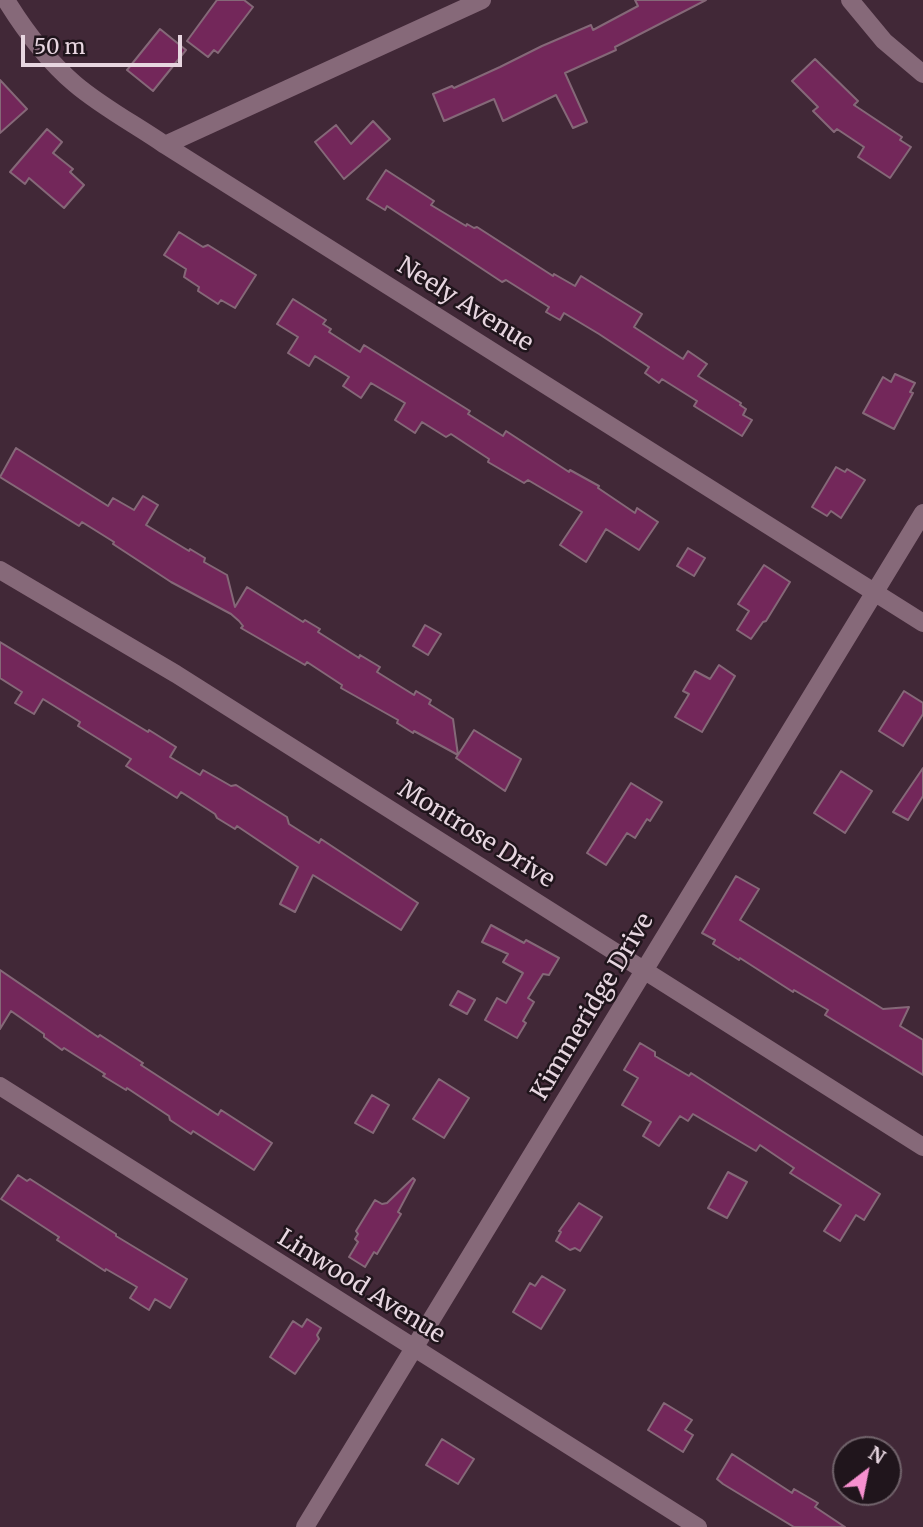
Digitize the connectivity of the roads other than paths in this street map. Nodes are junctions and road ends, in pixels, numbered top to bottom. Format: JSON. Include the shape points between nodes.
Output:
{"nodes":[{"id":1,"x":6,"y":0,"type":"edge"},
{"id":2,"x":482,"y":0,"type":"edge"},
{"id":3,"x":850,"y":0,"type":"edge"},
{"id":4,"x":923,"y":74,"type":"edge"},
{"id":5,"x":166,"y":145,"type":"junction"},
{"id":6,"x":923,"y":513,"type":"edge"},
{"id":7,"x":0,"y":570,"type":"edge"},
{"id":8,"x":874,"y":593,"type":"junction"},
{"id":9,"x":923,"y":623,"type":"edge"},
{"id":10,"x":644,"y":971,"type":"junction"},
{"id":11,"x":0,"y":1086,"type":"edge"},
{"id":12,"x":923,"y":1147,"type":"edge"},
{"id":13,"x":413,"y":1349,"type":"junction"},
{"id":14,"x":305,"y":1527,"type":"edge"},
{"id":15,"x":698,"y":1527,"type":"edge"}],
"edges":[{"from":1,"to":5,"type":"street","name":"Neely Avenue","via":[[48,58],[76,85]]},
{"from":2,"to":5,"type":"street"},
{"from":3,"to":4,"type":"street","via":[[884,41]]},
{"from":5,"to":8,"type":"street","name":"Neely Avenue"},
{"from":6,"to":8,"type":"street","name":"Kimmeridge Drive"},
{"from":7,"to":10,"type":"street","name":"Montrose Drive","via":[[176,674]]},
{"from":8,"to":9,"type":"street","name":"Neely Avenue"},
{"from":8,"to":10,"type":"street","name":"Kimmeridge Drive"},
{"from":10,"to":12,"type":"street","name":"Montrose Drive"},
{"from":10,"to":13,"type":"street","name":"Kimmeridge Drive"},
{"from":11,"to":13,"type":"street","name":"Linwood Avenue"},
{"from":13,"to":14,"type":"street","name":"Kimmeridge Drive"},
{"from":13,"to":15,"type":"street","name":"Linwood Avenue"}]}
